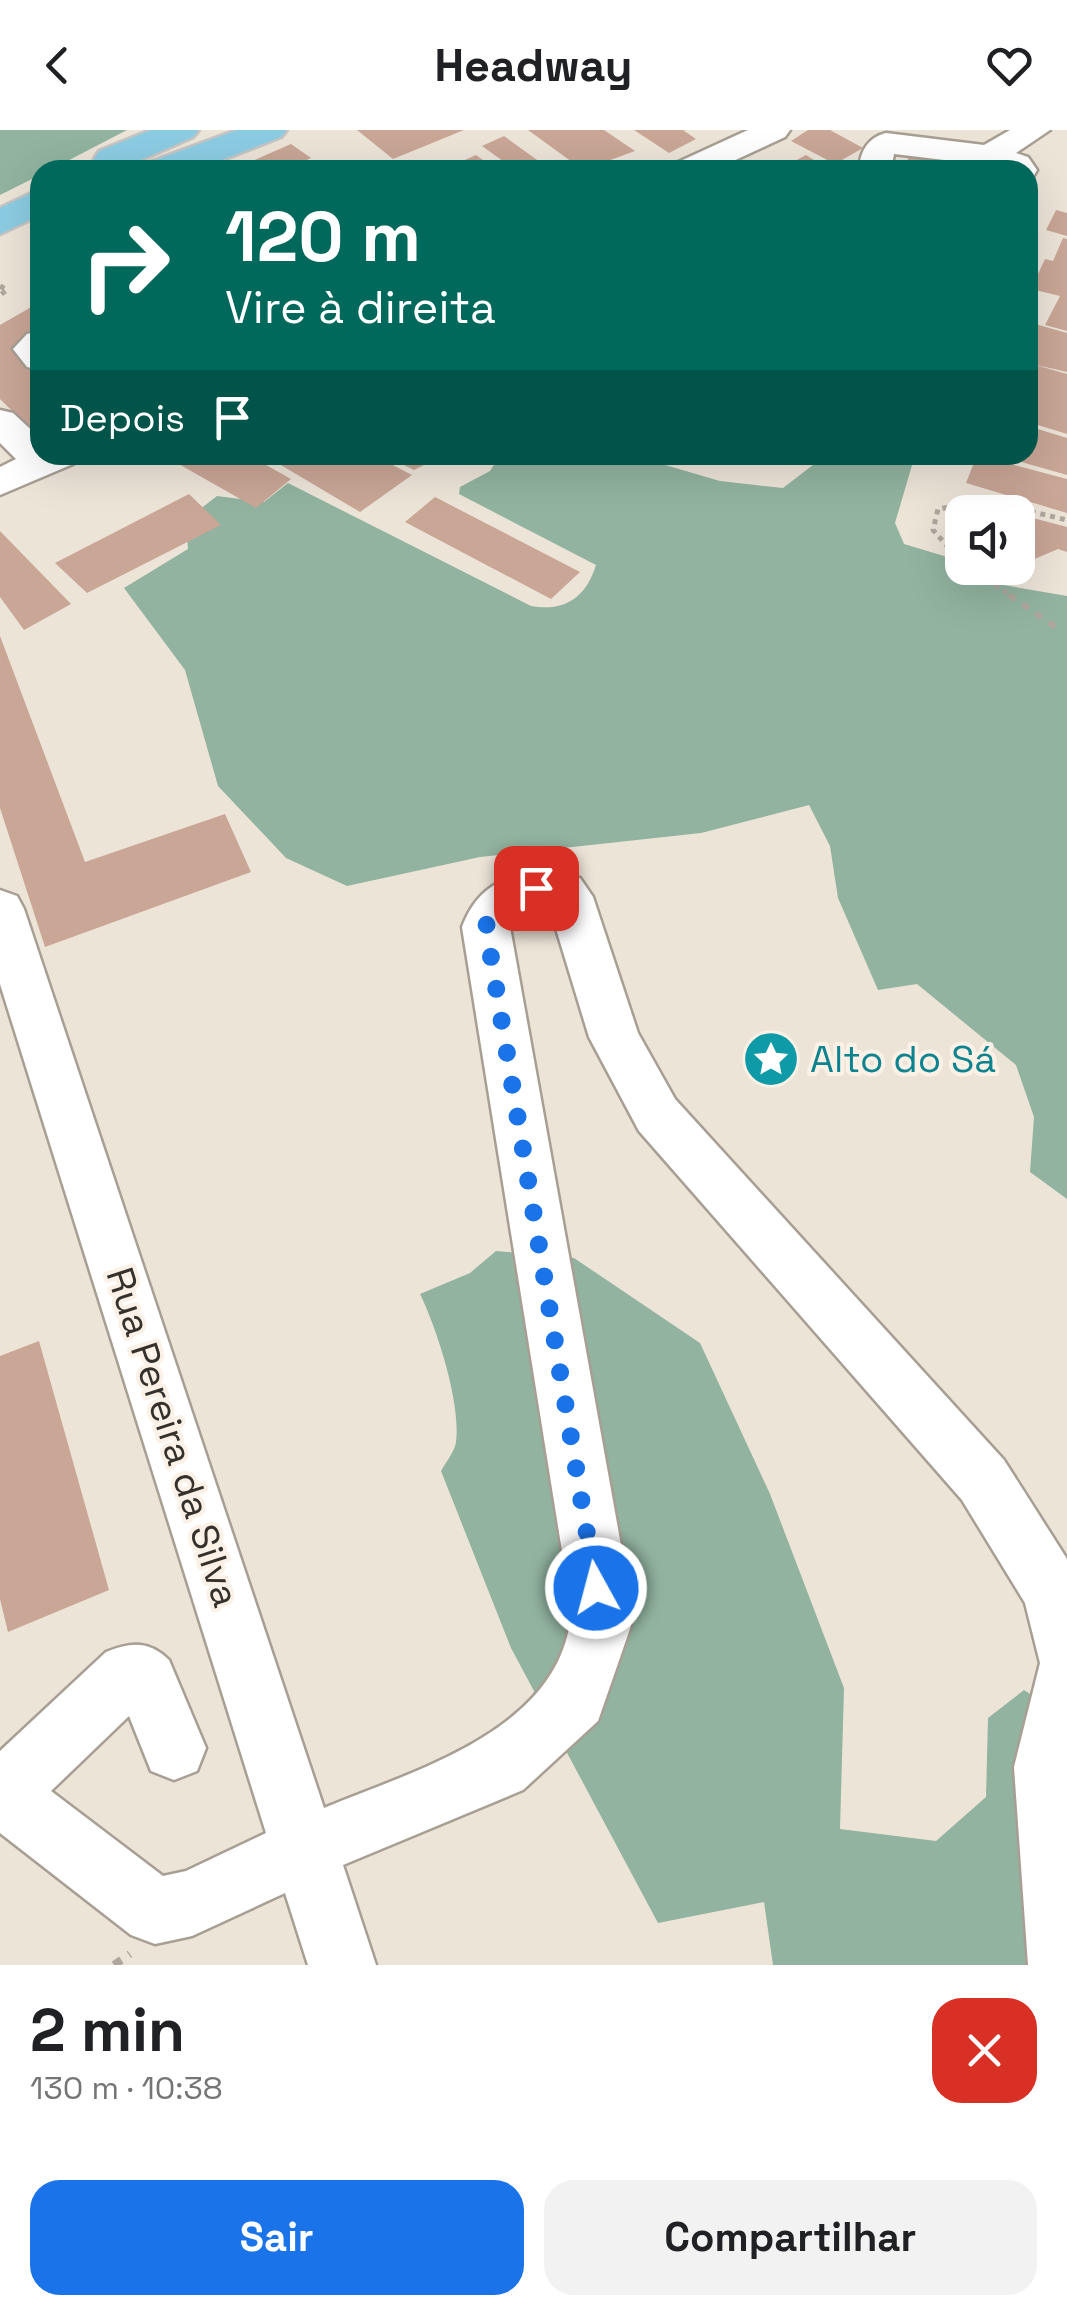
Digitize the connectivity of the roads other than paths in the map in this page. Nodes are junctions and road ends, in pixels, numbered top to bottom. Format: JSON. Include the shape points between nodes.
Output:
{"nodes":[{"id":1,"x":150,"y":130,"type":"edge"},
{"id":2,"x":181,"y":130,"type":"edge"},
{"id":3,"x":224,"y":130,"type":"edge"},
{"id":4,"x":269,"y":130,"type":"edge"},
{"id":5,"x":774,"y":130,"type":"edge"},
{"id":6,"x":1034,"y":130,"type":"edge"},
{"id":7,"x":989,"y":156,"type":"junction"},
{"id":8,"x":108,"y":160,"type":"edge"},
{"id":9,"x":111,"y":160,"type":"edge"},
{"id":10,"x":170,"y":160,"type":"edge"},
{"id":11,"x":190,"y":160,"type":"edge"},
{"id":12,"x":710,"y":160,"type":"edge"},
{"id":13,"x":876,"y":160,"type":"edge"},
{"id":14,"x":1002,"y":160,"type":"edge"},
{"id":15,"x":30,"y":206,"type":"edge"},
{"id":16,"x":0,"y":223,"type":"edge"},
{"id":17,"x":30,"y":235,"type":"edge"},
{"id":18,"x":0,"y":251,"type":"edge"},
{"id":19,"x":0,"y":422,"type":"edge"},
{"id":20,"x":30,"y":444,"type":"edge"},
{"id":21,"x":37,"y":465,"type":"edge"},
{"id":22,"x":0,"y":482,"type":"edge"},
{"id":23,"x":0,"y":909,"type":"edge"},
{"id":24,"x":12,"y":988,"type":"edge"},
{"id":25,"x":1067,"y":1654,"type":"edge"},
{"id":26,"x":1067,"y":1673,"type":"edge"},
{"id":27,"x":174,"y":1748,"type":"dead end"},
{"id":28,"x":0,"y":1793,"type":"edge"},
{"id":29,"x":306,"y":1848,"type":"junction"},
{"id":30,"x":342,"y":1965,"type":"edge"},
{"id":31,"x":1062,"y":1965,"type":"edge"}],
"edges":[{"from":1,"to":8,"type":"main road"},
{"from":2,"to":9,"type":"main road"},
{"from":3,"to":10,"type":"main road"},
{"from":4,"to":11,"type":"main road"},
{"from":5,"to":12,"type":"street"},
{"from":6,"to":7,"type":"street"},
{"from":7,"to":13,"type":"street","via":[[886,143]]},
{"from":7,"to":14,"type":"street"},
{"from":15,"to":16,"type":"main road"},
{"from":17,"to":18,"type":"main road"},
{"from":19,"to":20,"type":"street"},
{"from":21,"to":22,"type":"street"},
{"from":23,"to":24,"type":"street","name":"Rua Pereira da Silva"},
{"from":24,"to":29,"type":"street","name":"Rua Pereira da Silva"},
{"from":25,"to":29,"type":"street","via":[[1053,1592],[983,1480],[657,1114],[614,1037],[576,910],[563,891],[536,888],[506,898],[486,927],[600,1626],[576,1699],[500,1767]]},
{"from":26,"to":31,"type":"street","via":[[1046,1767]]},
{"from":27,"to":28,"type":"street","via":[[147,1682],[128,1674]]},
{"from":28,"to":29,"type":"street","via":[[155,1911],[192,1903]]},
{"from":29,"to":30,"type":"street","name":"Rua Pereira da Silva"}]}
